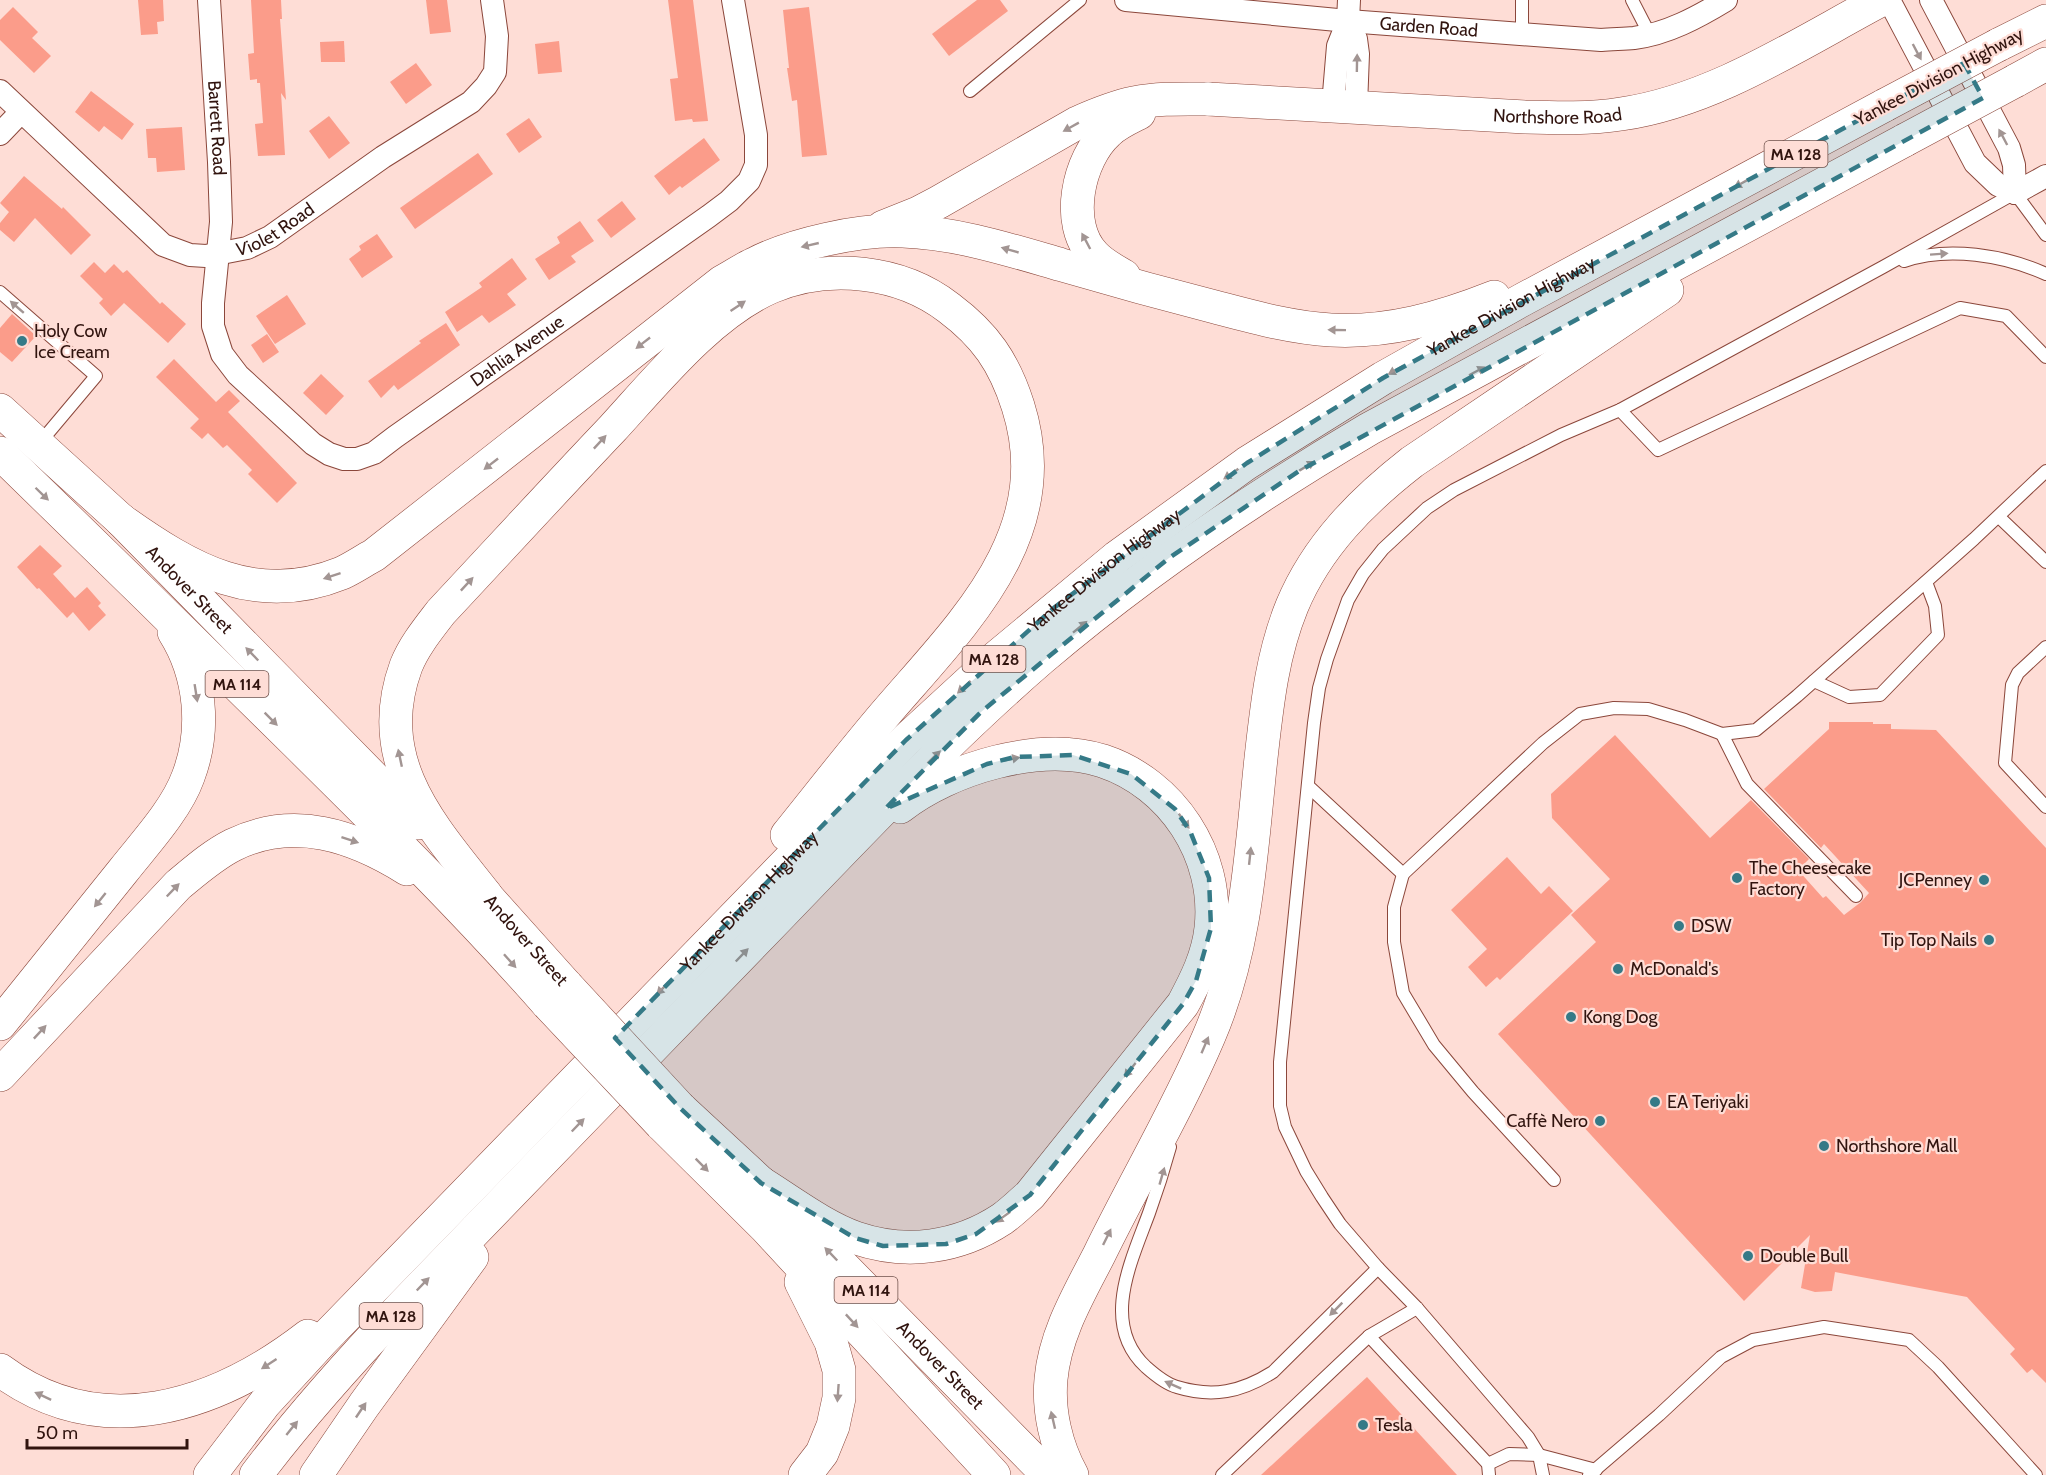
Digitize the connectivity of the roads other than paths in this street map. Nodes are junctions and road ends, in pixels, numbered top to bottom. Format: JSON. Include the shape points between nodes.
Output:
{"nodes":[{"id":1,"x":208,"y":0,"type":"edge"},
{"id":2,"x":492,"y":0,"type":"edge"},
{"id":3,"x":733,"y":0,"type":"edge"},
{"id":4,"x":1080,"y":0,"type":"edge"},
{"id":5,"x":1126,"y":0,"type":"edge"},
{"id":6,"x":1522,"y":0,"type":"edge"},
{"id":7,"x":1632,"y":0,"type":"edge"},
{"id":8,"x":1726,"y":0,"type":"edge"},
{"id":9,"x":1881,"y":0,"type":"edge"},
{"id":10,"x":1889,"y":0,"type":"edge"},
{"id":11,"x":1931,"y":0,"type":"edge"},
{"id":12,"x":1349,"y":11,"type":"edge"},
{"id":13,"x":2046,"y":21,"type":"edge"},
{"id":14,"x":1522,"y":34,"type":"junction"},
{"id":15,"x":1650,"y":35,"type":"junction"},
{"id":16,"x":2046,"y":64,"type":"edge"},
{"id":17,"x":0,"y":92,"type":"edge"},
{"id":18,"x":970,"y":92,"type":"dead end"},
{"id":19,"x":1208,"y":99,"type":"junction"},
{"id":20,"x":1345,"y":106,"type":"junction"},
{"id":21,"x":21,"y":112,"type":"junction"},
{"id":22,"x":0,"y":134,"type":"edge"},
{"id":23,"x":2046,"y":176,"type":"edge"},
{"id":24,"x":1829,"y":181,"type":"junction"},
{"id":25,"x":2014,"y":193,"type":"junction"},
{"id":26,"x":1707,"y":202,"type":"junction"},
{"id":27,"x":867,"y":233,"type":"junction"},
{"id":28,"x":2046,"y":234,"type":"edge"},
{"id":29,"x":218,"y":255,"type":"junction"},
{"id":30,"x":1883,"y":267,"type":"junction"},
{"id":31,"x":2046,"y":274,"type":"edge"},
{"id":32,"x":1147,"y":289,"type":"junction"},
{"id":33,"x":0,"y":292,"type":"edge"},
{"id":34,"x":2046,"y":357,"type":"edge"},
{"id":35,"x":0,"y":410,"type":"edge"},
{"id":36,"x":1620,"y":410,"type":"junction"},
{"id":37,"x":48,"y":432,"type":"junction"},
{"id":38,"x":0,"y":453,"type":"edge"},
{"id":39,"x":2046,"y":471,"type":"edge"},
{"id":40,"x":1999,"y":517,"type":"junction"},
{"id":41,"x":121,"y":520,"type":"junction"},
{"id":42,"x":2046,"y":562,"type":"edge"},
{"id":43,"x":1926,"y":582,"type":"junction"},
{"id":44,"x":155,"y":603,"type":"junction"},
{"id":45,"x":2046,"y":647,"type":"edge"},
{"id":46,"x":1814,"y":681,"type":"junction"},
{"id":47,"x":1722,"y":734,"type":"junction"},
{"id":48,"x":1308,"y":786,"type":"junction"},
{"id":49,"x":2046,"y":807,"type":"edge"},
{"id":50,"x":1403,"y":874,"type":"junction"},
{"id":51,"x":806,"y":889,"type":"junction"},
{"id":52,"x":1856,"y":896,"type":"dead end"},
{"id":53,"x":478,"y":906,"type":"junction"},
{"id":54,"x":696,"y":954,"type":"junction"},
{"id":55,"x":0,"y":1024,"type":"edge"},
{"id":56,"x":0,"y":1075,"type":"edge"},
{"id":57,"x":1189,"y":1082,"type":"junction"},
{"id":58,"x":670,"y":1116,"type":"junction"},
{"id":59,"x":537,"y":1167,"type":"junction"},
{"id":60,"x":1554,"y":1180,"type":"dead end"},
{"id":61,"x":761,"y":1182,"type":"junction"},
{"id":62,"x":766,"y":1228,"type":"junction"},
{"id":63,"x":397,"y":1263,"type":"junction"},
{"id":64,"x":1378,"y":1268,"type":"junction"},
{"id":65,"x":1417,"y":1308,"type":"junction"},
{"id":66,"x":1369,"y":1336,"type":"junction"},
{"id":67,"x":0,"y":1370,"type":"edge"},
{"id":68,"x":1539,"y":1455,"type":"junction"},
{"id":69,"x":1488,"y":1470,"type":"edge"},
{"id":70,"x":1592,"y":1472,"type":"edge"},
{"id":71,"x":210,"y":1475,"type":"edge"},
{"id":72,"x":256,"y":1475,"type":"edge"},
{"id":73,"x":316,"y":1475,"type":"edge"},
{"id":74,"x":805,"y":1475,"type":"edge"},
{"id":75,"x":994,"y":1475,"type":"edge"},
{"id":76,"x":1048,"y":1475,"type":"edge"},
{"id":77,"x":1072,"y":1475,"type":"edge"},
{"id":78,"x":1222,"y":1475,"type":"edge"},
{"id":79,"x":1543,"y":1475,"type":"edge"},
{"id":80,"x":2036,"y":1475,"type":"edge"}],
"edges":[{"from":1,"to":29,"type":"street","name":"Barrett Road","via":[[219,162]]},
{"from":2,"to":29,"type":"street","name":"Violet Road","via":[[497,36],[495,72],[471,102],[383,157],[270,237]]},
{"from":3,"to":29,"type":"street","name":"Dahlia Avenue","via":[[756,135],[756,165],[749,181],[709,216],[374,453],[357,459],[329,454],[238,375],[222,354],[213,326]]},
{"from":4,"to":18,"type":"lane"},
{"from":5,"to":12,"type":"street","name":"Garden Road"},
{"from":6,"to":14,"type":"lane"},
{"from":7,"to":15,"type":"lane"},
{"from":8,"to":15,"type":"street","name":"Garden Road","via":[[1699,16]]},
{"from":9,"to":20,"type":"main road","name":"Northshore Road","via":[[1727,81],[1678,100],[1622,114],[1561,118]]},
{"from":10,"to":25,"type":"street","one_way":true,"via":[[1975,164],[1998,185]]},
{"from":25,"to":11,"type":"street","one_way":true,"via":[[2014,165],[2009,148]]},
{"from":12,"to":14,"type":"street","name":"Garden Road"},
{"from":12,"to":20,"type":"street","via":[[1358,54]]},
{"from":13,"to":26,"type":"main road","name":"Yankee Division Highway","number":"MA 128","one_way":true,"bridge":true},
{"from":14,"to":15,"type":"street","name":"Garden Road","via":[[1601,40]]},
{"from":16,"to":24,"type":"main road","name":"Yankee Division Highway","number":"MA 128","bridge":true},
{"from":17,"to":21,"type":"street","name":"Violet Road"},
{"from":19,"to":20,"type":"main road","name":"Northshore Road"},
{"from":19,"to":27,"type":"main road","one_way":true,"via":[[1133,103],[1077,123],[918,213]]},
{"from":32,"to":19,"type":"main road","one_way":true,"via":[[1093,254],[1081,233],[1076,211],[1084,170],[1108,132],[1126,120],[1161,105]]},
{"from":21,"to":22,"type":"street"},
{"from":21,"to":29,"type":"street","name":"Violet Road","via":[[163,245],[190,255]]},
{"from":23,"to":25,"type":"street"},
{"from":51,"to":24,"type":"main road","name":"Yankee Division Highway","number":"MA 128","one_way":true,"via":[[928,762],[990,704],[1169,558],[1299,471],[1370,429]]},
{"from":57,"to":24,"type":"main road","one_way":true,"via":[[1231,978],[1245,907],[1274,660],[1293,604],[1320,554],[1340,527],[1412,462]]},
{"from":25,"to":28,"type":"lane"},
{"from":25,"to":30,"type":"lane"},
{"from":26,"to":32,"type":"main road","one_way":true,"via":[[1503,293],[1404,326],[1361,330],[1304,327]]},
{"from":26,"to":54,"type":"main road","name":"Yankee Division Highway","number":"MA 128","one_way":true,"via":[[1383,378],[1247,463],[1135,543],[1002,652],[906,740]]},
{"from":32,"to":27,"type":"main road","one_way":true,"via":[[959,237],[902,231]]},
{"from":27,"to":41,"type":"main road","one_way":true,"via":[[781,253],[722,282],[374,555],[343,573],[313,582],[256,586],[192,566]]},
{"from":30,"to":31,"type":"lane","one_way":true,"via":[[1918,256],[1955,253],[2027,265]]},
{"from":30,"to":36,"type":"lane"},
{"from":37,"to":33,"type":"lane","one_way":true,"via":[[96,376]]},
{"from":34,"to":36,"type":"lane","via":[[2006,316],[1960,308],[1658,450]]},
{"from":35,"to":37,"type":"main road","name":"Andover Street","number":"MA 114"},
{"from":36,"to":48,"type":"lane","via":[[1561,435],[1454,490],[1427,508],[1383,549],[1348,600],[1335,632],[1319,688]]},
{"from":37,"to":41,"type":"main road","name":"Andover Street","number":"MA 114"},
{"from":38,"to":44,"type":"main road","name":"Andover Street","number":"MA 114","one_way":true},
{"from":39,"to":40,"type":"lane"},
{"from":40,"to":42,"type":"lane"},
{"from":40,"to":43,"type":"lane"},
{"from":53,"to":41,"type":"main road","name":"Andover Street","number":"MA 114","one_way":true},
{"from":43,"to":46,"type":"lane"},
{"from":43,"to":46,"type":"lane","via":[[1935,606],[1938,635],[1880,695],[1849,697]]},
{"from":44,"to":53,"type":"main road","name":"Andover Street","number":"MA 114","one_way":true},
{"from":44,"to":55,"type":"main road","one_way":true,"via":[[189,663],[197,692],[199,719],[188,779],[160,824]]},
{"from":45,"to":49,"type":"lane","via":[[2018,673],[2012,685],[2006,763]]},
{"from":46,"to":47,"type":"lane","via":[[1756,730]]},
{"from":47,"to":50,"type":"lane","via":[[1648,709],[1614,708],[1580,714],[1543,743]]},
{"from":47,"to":52,"type":"lane","via":[[1747,784]]},
{"from":48,"to":50,"type":"lane"},
{"from":48,"to":64,"type":"lane","via":[[1280,1062],[1280,1107],[1306,1171],[1340,1224]]},
{"from":50,"to":60,"type":"lane","via":[[1394,907],[1394,942],[1403,993],[1434,1045]]},
{"from":59,"to":51,"type":"main road","name":"Yankee Division Highway","number":"MA 128","one_way":true},
{"from":51,"to":61,"type":"main road","one_way":true,"via":[[870,831],[933,787],[987,764],[1015,757],[1073,755],[1102,761],[1131,774],[1175,809],[1194,838],[1209,878],[1211,928],[1196,981],[1183,1004],[1030,1195],[1004,1218],[976,1234],[946,1244],[915,1248],[883,1246],[855,1238]]},
{"from":53,"to":54,"type":"main road","one_way":true,"via":[[415,798],[398,748],[399,692],[407,664],[423,637],[441,612],[719,319],[771,287],[803,277],[860,273],[889,279],[917,288],[944,304],[973,326],[996,355],[1013,388],[1025,427],[1027,480],[1020,525],[991,583],[967,619],[859,744]]},
{"from":56,"to":53,"type":"main road","one_way":true,"via":[[178,885],[234,844],[295,830],[321,832],[380,852]]},
{"from":53,"to":58,"type":"main road","name":"Andover Street","number":"MA 114","bridge":true},
{"from":54,"to":63,"type":"main road","name":"Yankee Division Highway","number":"MA 128","one_way":true},
{"from":64,"to":57,"type":"lane","one_way":true,"via":[[1273,1372],[1254,1383],[1237,1390],[1195,1392],[1173,1387],[1144,1365],[1132,1351],[1125,1333],[1123,1293]]},
{"from":77,"to":57,"type":"main road","one_way":true,"via":[[1058,1442],[1050,1406],[1059,1340],[1135,1182]]},
{"from":58,"to":61,"type":"main road","name":"Andover Street","number":"MA 114"},
{"from":58,"to":62,"type":"main road","name":"Andover Street","number":"MA 114","one_way":true},
{"from":72,"to":59,"type":"main road","name":"Yankee Division Highway","number":"MA 128","one_way":true,"via":[[343,1368]]},
{"from":73,"to":59,"type":"main road","one_way":true},
{"from":76,"to":61,"type":"main road","name":"Andover Street","number":"MA 114","one_way":true},
{"from":62,"to":74,"type":"main road","one_way":true,"via":[[814,1305],[839,1370],[833,1426],[822,1453]]},
{"from":62,"to":75,"type":"main road","name":"Andover Street","number":"MA 114","one_way":true},
{"from":63,"to":67,"type":"main road","one_way":true,"via":[[266,1366],[185,1402],[131,1410],[79,1408],[53,1401]]},
{"from":63,"to":71,"type":"main road","name":"Yankee Division Highway","number":"MA 128","via":[[265,1403]]},
{"from":64,"to":65,"type":"lane"},
{"from":65,"to":66,"type":"lane"},
{"from":65,"to":68,"type":"lane"},
{"from":66,"to":69,"type":"lane"},
{"from":66,"to":78,"type":"lane"},
{"from":68,"to":69,"type":"lane","via":[[1509,1454]]},
{"from":68,"to":70,"type":"lane"},
{"from":68,"to":79,"type":"lane"},
{"from":70,"to":80,"type":"lane","via":[[1721,1357],[1753,1340],[1824,1327],[1909,1340]]}]}
